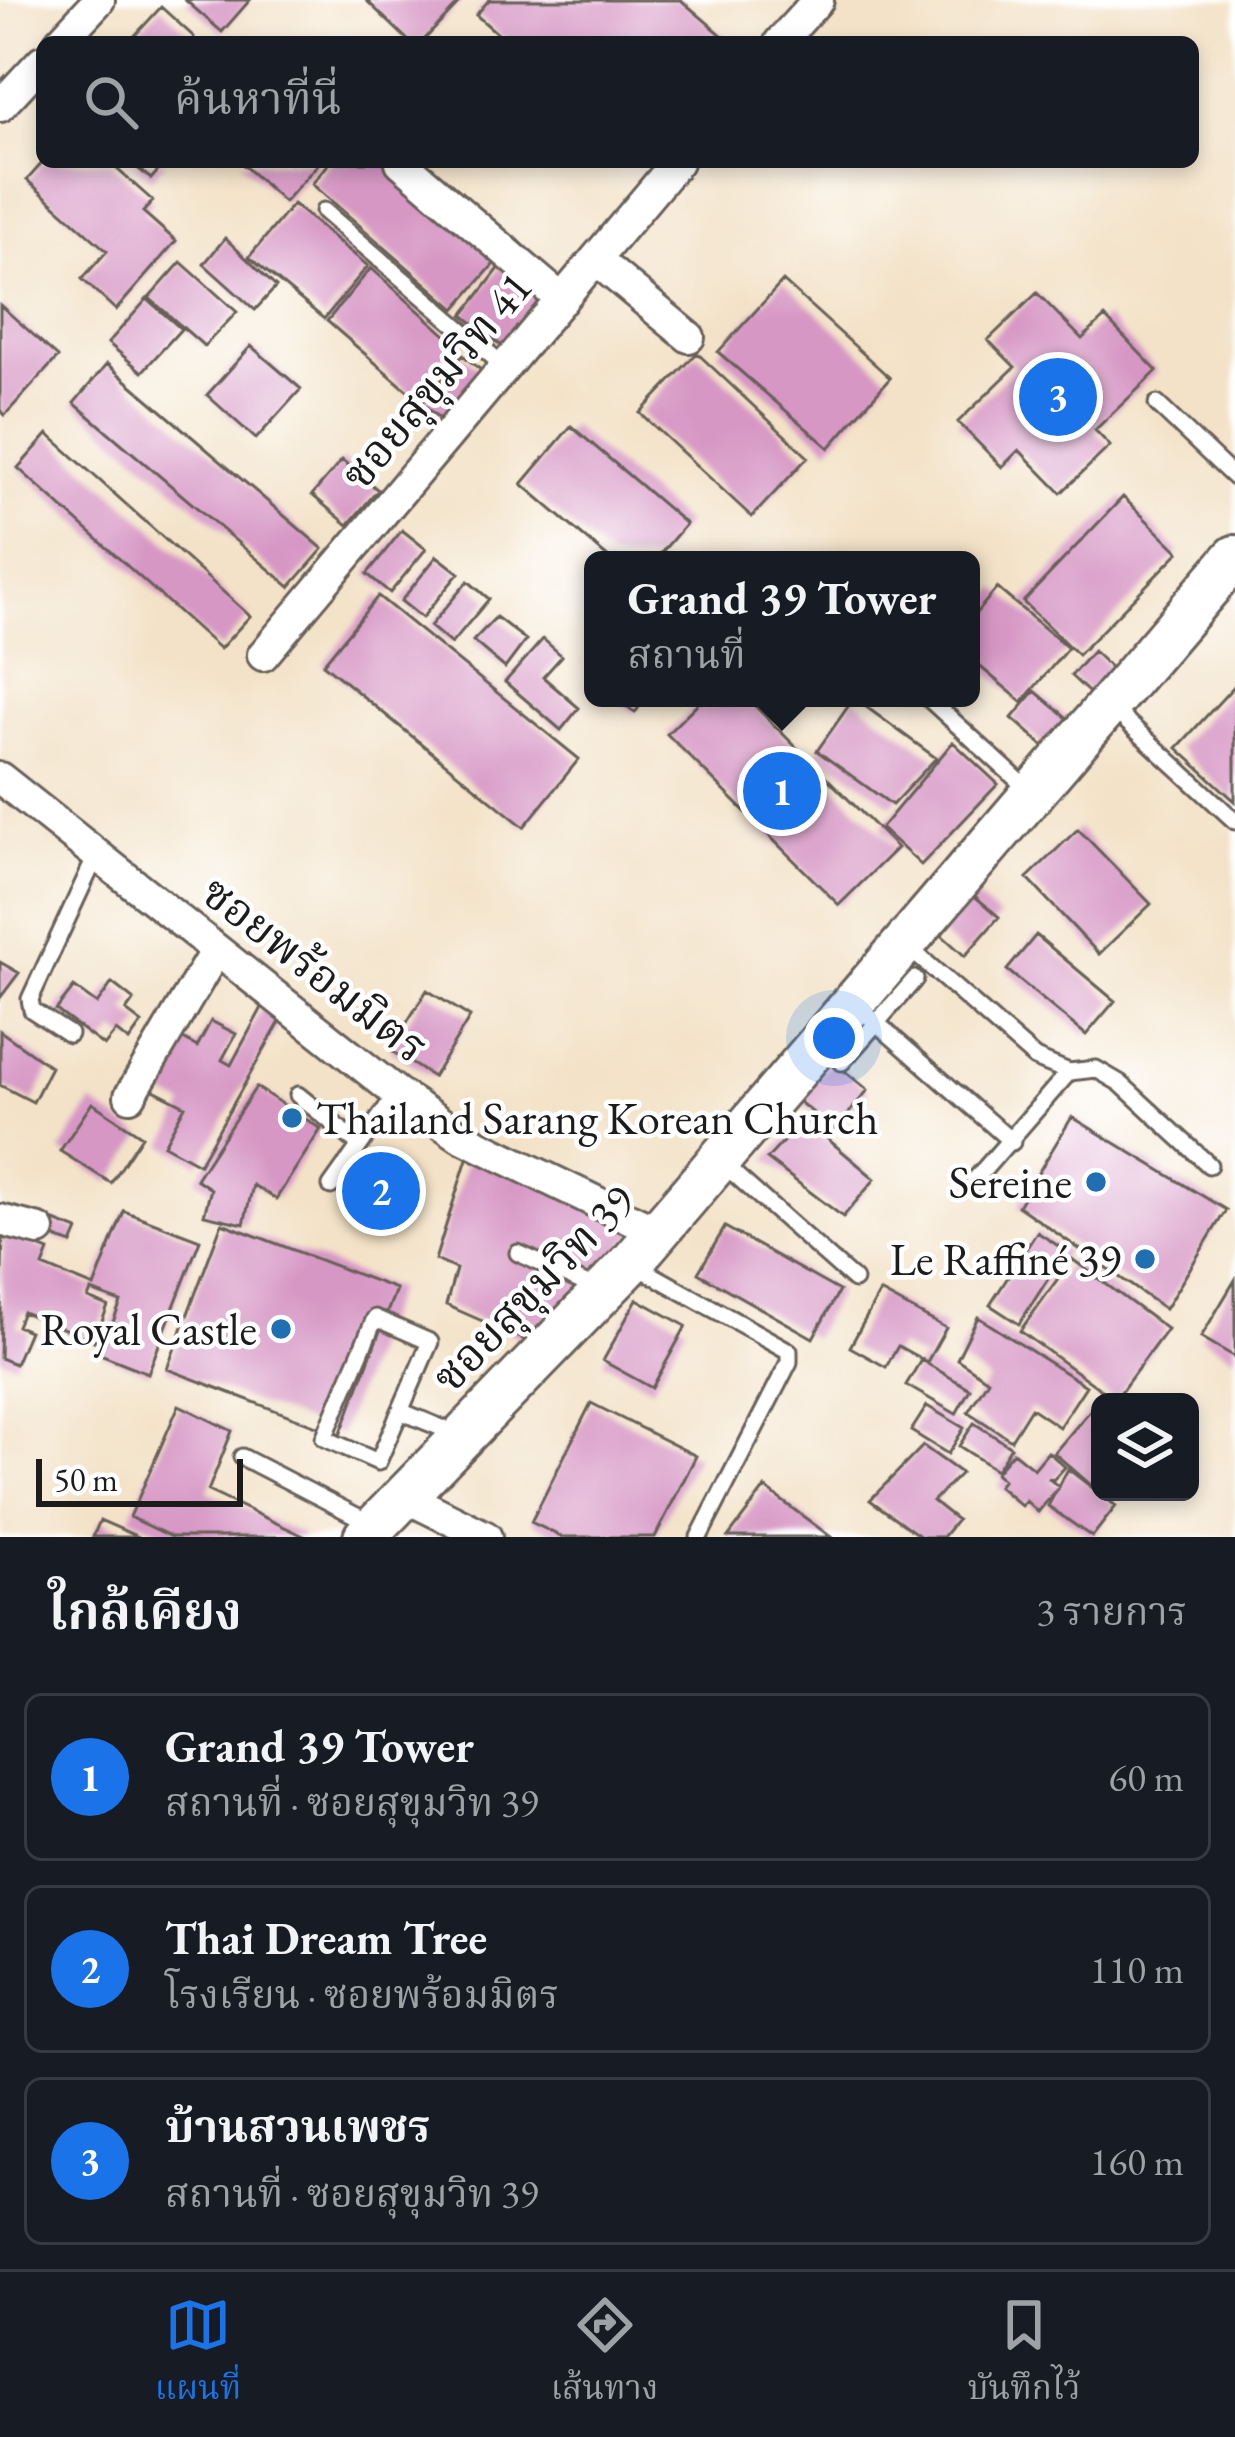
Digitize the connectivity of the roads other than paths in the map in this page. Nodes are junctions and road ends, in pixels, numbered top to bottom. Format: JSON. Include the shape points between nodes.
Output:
{"nodes":[{"id":1,"x":99,"y":0,"type":"edge"},
{"id":2,"x":818,"y":0,"type":"edge"},
{"id":3,"x":66,"y":36,"type":"edge"},
{"id":4,"x":785,"y":36,"type":"edge"},
{"id":5,"x":36,"y":67,"type":"edge"},
{"id":6,"x":0,"y":106,"type":"edge"},
{"id":7,"x":408,"y":168,"type":"edge"},
{"id":8,"x":672,"y":168,"type":"edge"},
{"id":9,"x":324,"y":211,"type":"dead end"},
{"id":10,"x":596,"y":260,"type":"junction"},
{"id":11,"x":562,"y":300,"type":"junction"},
{"id":12,"x":689,"y":337,"type":"dead end"},
{"id":13,"x":506,"y":368,"type":"junction"},
{"id":14,"x":1157,"y":404,"type":"dead end"},
{"id":15,"x":1235,"y":478,"type":"edge"},
{"id":16,"x":1235,"y":556,"type":"edge"},
{"id":17,"x":263,"y":655,"type":"dead end"},
{"id":18,"x":1109,"y":706,"type":"junction"},
{"id":19,"x":938,"y":707,"type":"edge"},
{"id":20,"x":0,"y":778,"type":"edge"},
{"id":21,"x":1034,"y":794,"type":"junction"},
{"id":22,"x":1235,"y":821,"type":"edge"},
{"id":23,"x":97,"y":854,"type":"junction"},
{"id":24,"x":216,"y":950,"type":"junction"},
{"id":25,"x":910,"y":962,"type":"junction"},
{"id":26,"x":866,"y":1014,"type":"junction"},
{"id":27,"x":69,"y":1034,"type":"dead end"},
{"id":28,"x":842,"y":1062,"type":"dead end"},
{"id":29,"x":1069,"y":1072,"type":"junction"},
{"id":30,"x":397,"y":1093,"type":"junction"},
{"id":31,"x":298,"y":1095,"type":"dead end"},
{"id":32,"x":130,"y":1096,"type":"dead end"},
{"id":33,"x":1012,"y":1142,"type":"junction"},
{"id":34,"x":360,"y":1144,"type":"junction"},
{"id":35,"x":721,"y":1161,"type":"junction"},
{"id":36,"x":1209,"y":1165,"type":"dead end"},
{"id":37,"x":974,"y":1180,"type":"dead end"},
{"id":38,"x":331,"y":1186,"type":"dead end"},
{"id":39,"x":0,"y":1220,"type":"edge"},
{"id":40,"x":39,"y":1230,"type":"dead end"},
{"id":41,"x":518,"y":1253,"type":"dead end"},
{"id":42,"x":630,"y":1262,"type":"junction"},
{"id":43,"x":854,"y":1280,"type":"dead end"},
{"id":44,"x":400,"y":1411,"type":"junction"},
{"id":45,"x":461,"y":1437,"type":"junction"},
{"id":46,"x":242,"y":1456,"type":"dead end"},
{"id":47,"x":382,"y":1520,"type":"edge"},
{"id":48,"x":486,"y":1537,"type":"edge"},
{"id":49,"x":700,"y":1537,"type":"edge"}],
"edges":[{"from":1,"to":3,"type":"street"},
{"from":2,"to":4,"type":"street"},
{"from":5,"to":6,"type":"street"},
{"from":7,"to":11,"type":"street"},
{"from":8,"to":10,"type":"street","name":"ซอยสุขุมวิท 41"},
{"from":9,"to":13,"type":"lane"},
{"from":10,"to":11,"type":"street","name":"ซอยสุขุมวิท 41"},
{"from":10,"to":12,"type":"street"},
{"from":11,"to":13,"type":"street","name":"ซอยสุขุมวิท 41"},
{"from":13,"to":17,"type":"street","name":"ซอยสุขุมวิท 41"},
{"from":14,"to":15,"type":"lane"},
{"from":16,"to":18,"type":"street","name":"ซอยสุขุมวิท 39"},
{"from":18,"to":21,"type":"street","name":"ซอยสุขุมวิท 39"},
{"from":18,"to":22,"type":"lane"},
{"from":19,"to":21,"type":"lane"},
{"from":20,"to":23,"type":"street","name":"ซอยพร้อมมิตร"},
{"from":21,"to":25,"type":"street","name":"ซอยสุขุมวิท 39"},
{"from":23,"to":24,"type":"street","name":"ซอยพร้อมมิตร"},
{"from":23,"to":27,"type":"lane","via":[[30,999],[32,1010]]},
{"from":24,"to":30,"type":"street","name":"ซอยพร้อมมิตร"},
{"from":24,"to":32,"type":"street"},
{"from":25,"to":26,"type":"street","name":"ซอยสุขุมวิท 39"},
{"from":25,"to":29,"type":"lane","via":[[1036,1058]]},
{"from":26,"to":28,"type":"lane"},
{"from":26,"to":33,"type":"lane"},
{"from":26,"to":35,"type":"street","name":"ซอยสุขุมวิท 39"},
{"from":29,"to":33,"type":"lane"},
{"from":29,"to":36,"type":"lane","via":[[1096,1069],[1120,1083]]},
{"from":30,"to":34,"type":"lane"},
{"from":30,"to":42,"type":"street","name":"ซอยพร้อมมิตร"},
{"from":31,"to":34,"type":"lane"},
{"from":33,"to":37,"type":"lane"},
{"from":34,"to":38,"type":"lane"},
{"from":35,"to":42,"type":"street","name":"ซอยสุขุมวิท 39"},
{"from":35,"to":43,"type":"lane"},
{"from":39,"to":40,"type":"street"},
{"from":41,"to":42,"type":"lane"},
{"from":42,"to":45,"type":"street","name":"ซอยสุขุมวิท 39"},
{"from":42,"to":49,"type":"lane","via":[[789,1351]]},
{"from":44,"to":44,"type":"lane","via":[[379,1462],[324,1438],[375,1318],[430,1342]]},
{"from":44,"to":45,"type":"lane"},
{"from":45,"to":47,"type":"street","name":"ซอยสุขุมวิท 39"},
{"from":46,"to":47,"type":"lane"},
{"from":47,"to":48,"type":"street"}]}
